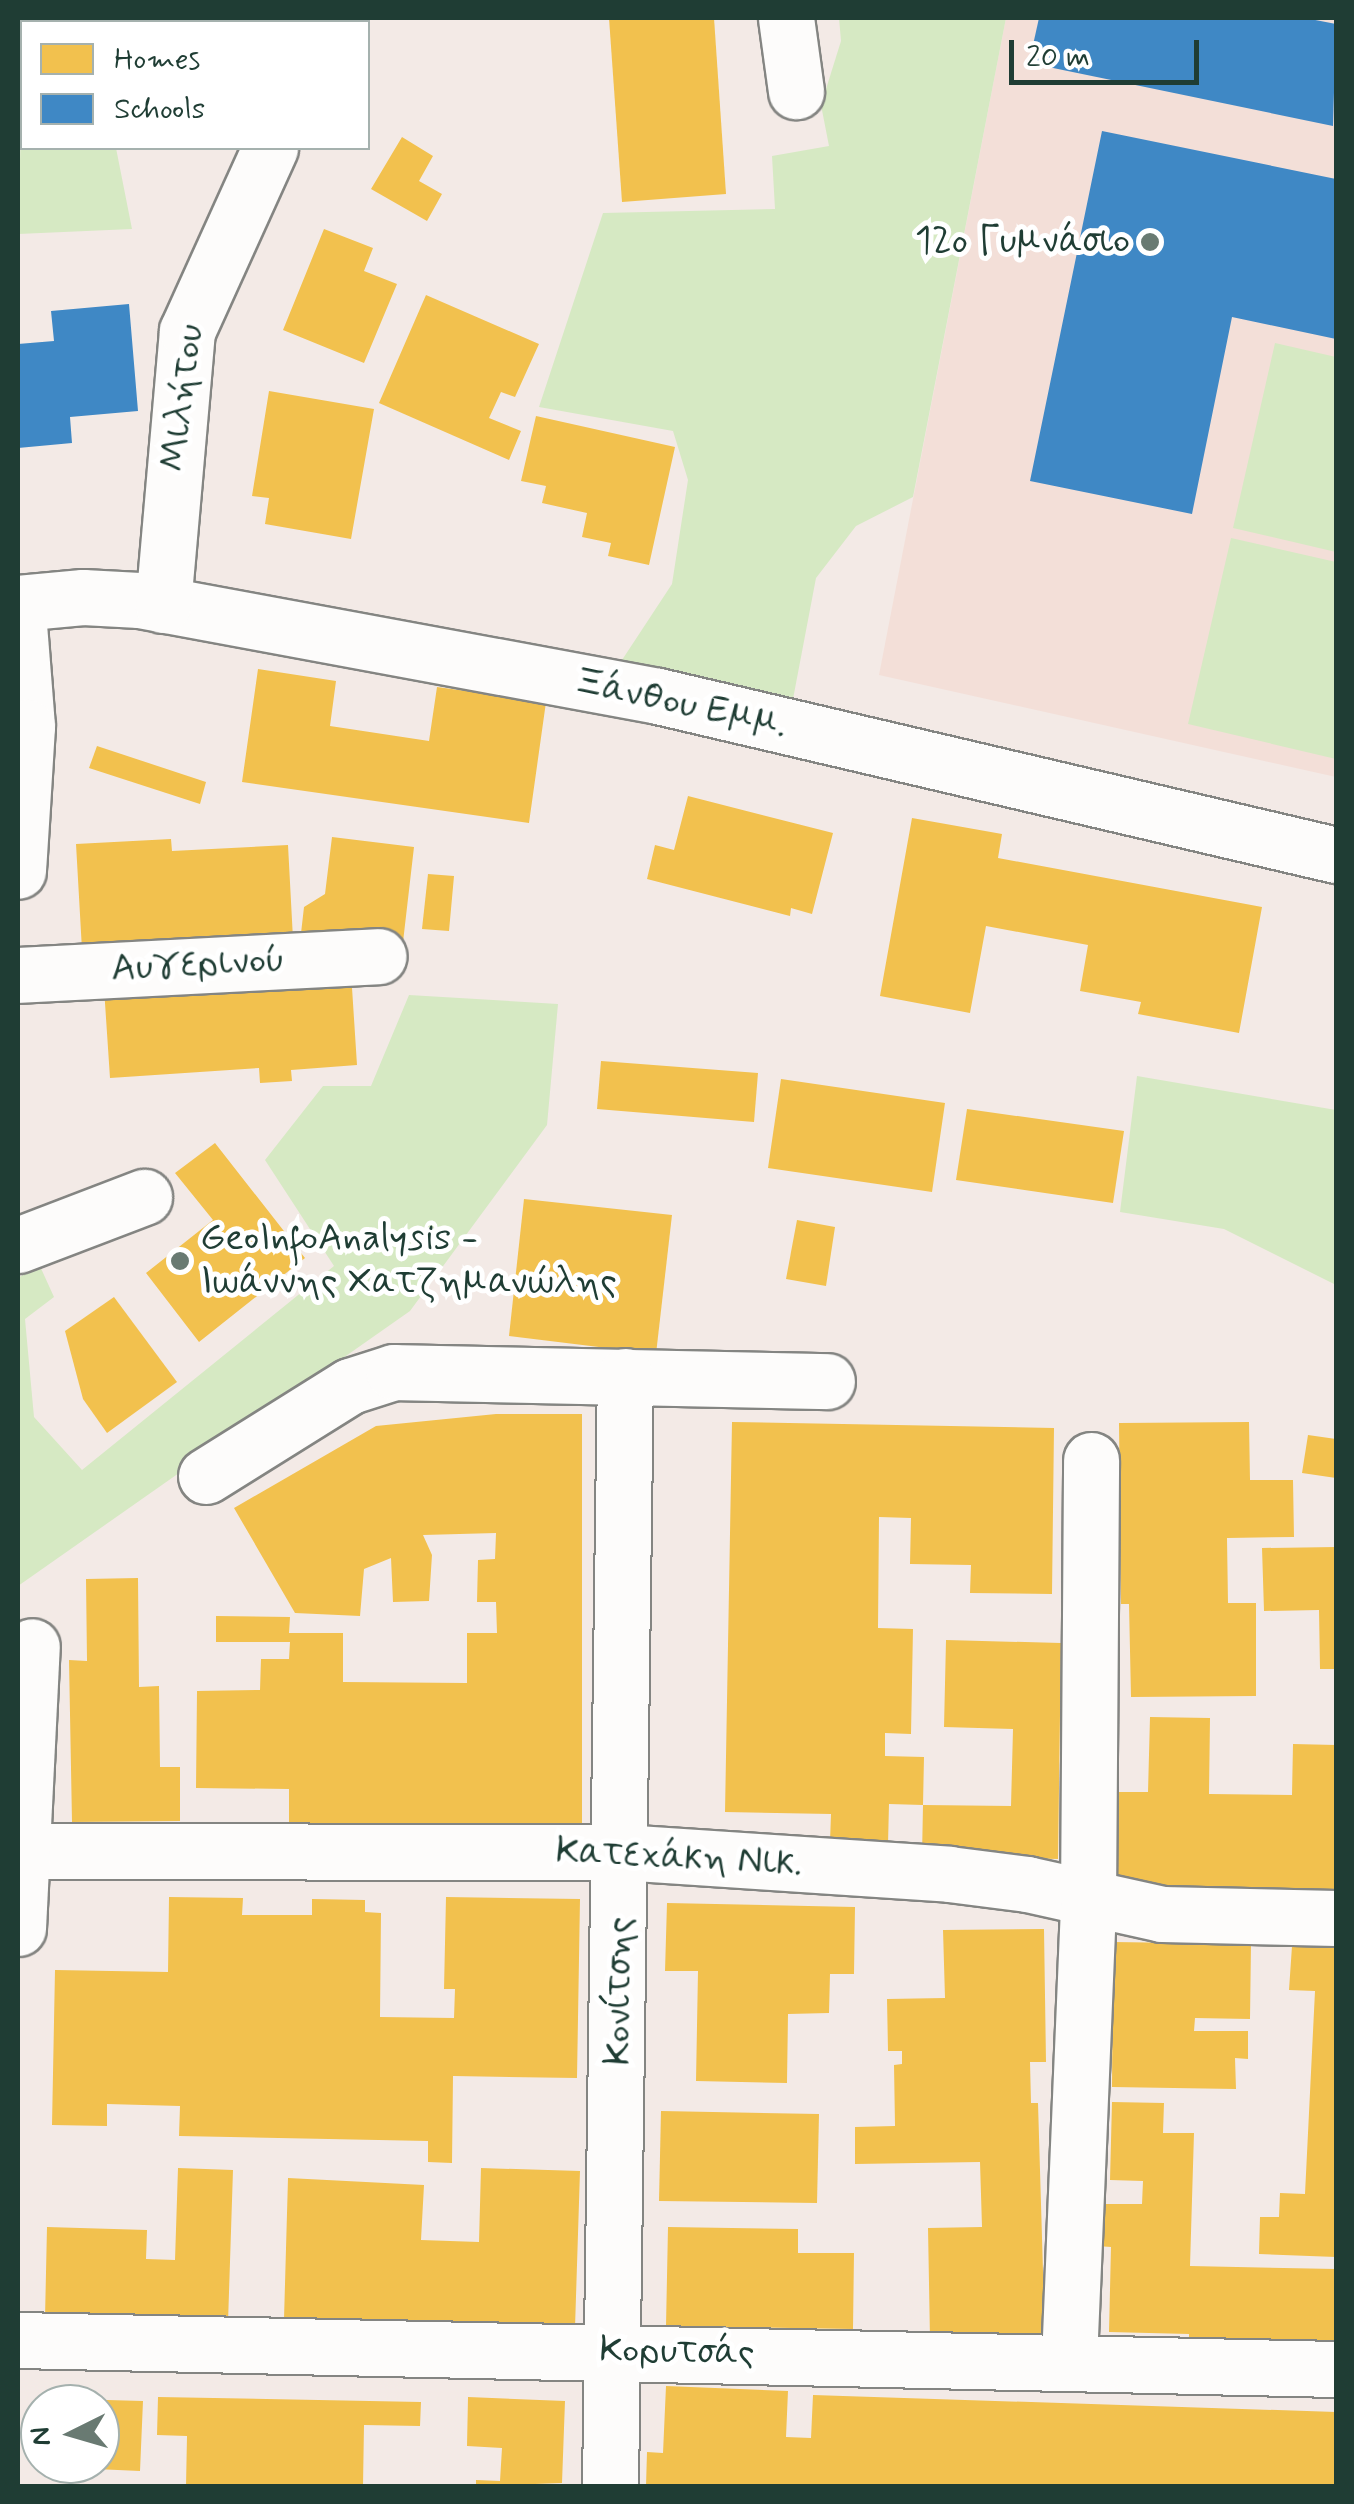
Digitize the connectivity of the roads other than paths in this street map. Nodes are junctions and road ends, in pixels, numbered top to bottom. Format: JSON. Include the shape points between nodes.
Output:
{"nodes":[{"id":1,"x":786,"y":18,"type":"edge"},
{"id":2,"x":796,"y":91,"type":"dead end"},
{"id":3,"x":269,"y":150,"type":"edge"},
{"id":4,"x":18,"y":603,"type":"edge"},
{"id":5,"x":164,"y":605,"type":"junction"},
{"id":6,"x":18,"y":612,"type":"edge"},
{"id":7,"x":1336,"y":855,"type":"edge"},
{"id":8,"x":18,"y":871,"type":"edge"},
{"id":9,"x":378,"y":956,"type":"dead end"},
{"id":10,"x":18,"y":975,"type":"edge"},
{"id":11,"x":144,"y":1197,"type":"dead end"},
{"id":12,"x":18,"y":1245,"type":"edge"},
{"id":13,"x":625,"y":1376,"type":"junction"},
{"id":14,"x":828,"y":1381,"type":"dead end"},
{"id":15,"x":1092,"y":1460,"type":"dead end"},
{"id":16,"x":206,"y":1476,"type":"dead end"},
{"id":17,"x":32,"y":1646,"type":"dead end"},
{"id":18,"x":20,"y":1851,"type":"edge"},
{"id":19,"x":621,"y":1852,"type":"junction"},
{"id":20,"x":1088,"y":1902,"type":"junction"},
{"id":21,"x":1336,"y":1918,"type":"edge"},
{"id":22,"x":18,"y":1928,"type":"edge"},
{"id":23,"x":18,"y":2340,"type":"edge"},
{"id":24,"x":615,"y":2351,"type":"junction"},
{"id":25,"x":1069,"y":2360,"type":"junction"},
{"id":26,"x":1336,"y":2369,"type":"edge"},
{"id":27,"x":610,"y":2486,"type":"edge"}],
"edges":[{"from":1,"to":2,"type":"street"},
{"from":3,"to":5,"type":"street","name":"Μιλήτου","via":[[187,331]]},
{"from":4,"to":5,"type":"street","name":"Ξάνθου Εμμ.","via":[[109,596]]},
{"from":5,"to":7,"type":"street","name":"Ξάνθου Εμμ.","via":[[658,696]]},
{"from":6,"to":8,"type":"street","via":[[26,727]]},
{"from":9,"to":10,"type":"street","name":"Αυγερινού"},
{"from":11,"to":12,"type":"street"},
{"from":13,"to":14,"type":"street"},
{"from":13,"to":16,"type":"street","via":[[424,1370],[372,1377]]},
{"from":13,"to":19,"type":"street","name":"Κονίτσης"},
{"from":15,"to":20,"type":"street"},
{"from":17,"to":18,"type":"street"},
{"from":18,"to":19,"type":"street","name":"Κατεχάκη Νικ."},
{"from":18,"to":22,"type":"street"},
{"from":19,"to":20,"type":"street","name":"Κατεχάκη Νικ.","via":[[948,1874],[1028,1884]]},
{"from":19,"to":24,"type":"street","name":"Κονίτσης"},
{"from":20,"to":21,"type":"street","name":"Κατεχάκη Νικ.","via":[[1162,1914]]},
{"from":20,"to":25,"type":"street"},
{"from":23,"to":24,"type":"street","name":"Κορυτσάς"},
{"from":24,"to":25,"type":"street","name":"Κορυτσάς"},
{"from":24,"to":27,"type":"street","name":"Κονίτσης"},
{"from":25,"to":26,"type":"street","name":"Κορυτσάς"}]}
